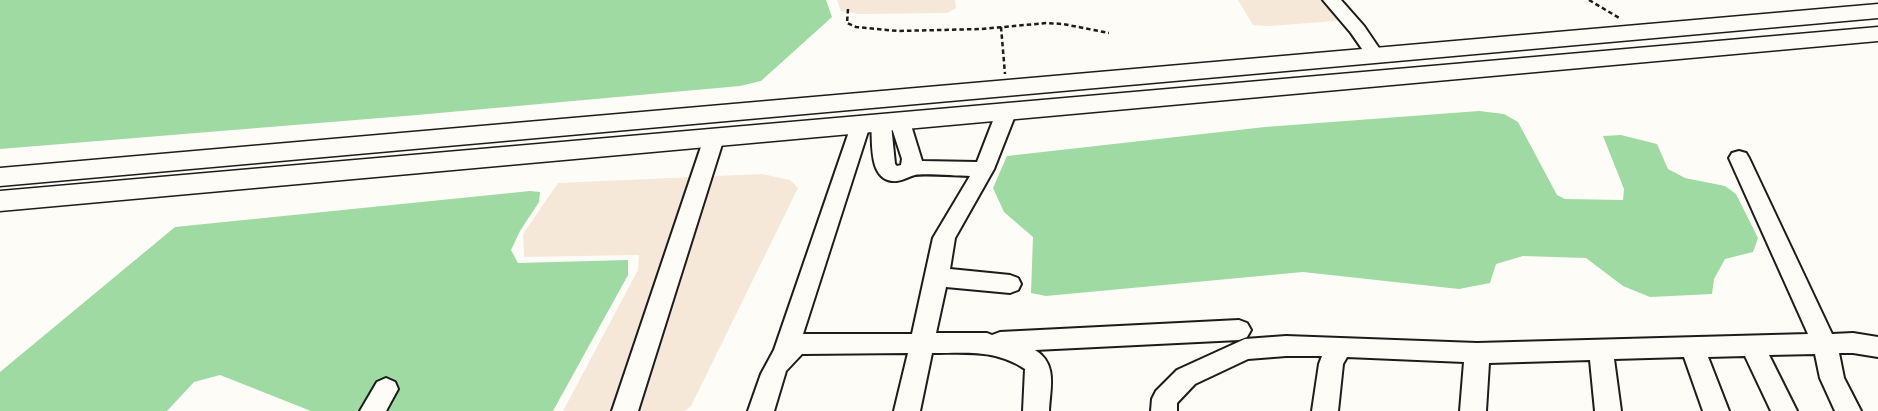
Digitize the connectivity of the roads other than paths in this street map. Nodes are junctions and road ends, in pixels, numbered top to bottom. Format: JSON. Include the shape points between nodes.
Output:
{"nodes":[{"id":1,"x":1332,"y":0,"type":"edge"},
{"id":2,"x":1878,"y":11,"type":"edge"},
{"id":3,"x":1878,"y":34,"type":"edge"},
{"id":4,"x":1476,"y":47,"type":"junction"},
{"id":5,"x":1375,"y":55,"type":"junction"},
{"id":6,"x":1493,"y":69,"type":"junction"},
{"id":7,"x":1006,"y":101,"type":"junction"},
{"id":8,"x":880,"y":124,"type":"junction"},
{"id":9,"x":714,"y":138,"type":"junction"},
{"id":10,"x":1739,"y":158,"type":"dead end"},
{"id":11,"x":108,"y":167,"type":"junction"},
{"id":12,"x":984,"y":170,"type":"junction"},
{"id":13,"x":0,"y":176,"type":"edge"},
{"id":14,"x":93,"y":193,"type":"junction"},
{"id":15,"x":0,"y":201,"type":"edge"},
{"id":16,"x":937,"y":277,"type":"junction"},
{"id":17,"x":1010,"y":284,"type":"dead end"},
{"id":18,"x":1239,"y":330,"type":"dead end"},
{"id":19,"x":923,"y":343,"type":"junction"},
{"id":20,"x":987,"y":343,"type":"junction"},
{"id":21,"x":1825,"y":345,"type":"junction"},
{"id":22,"x":1753,"y":346,"type":"junction"},
{"id":23,"x":1343,"y":347,"type":"junction"},
{"id":24,"x":1878,"y":347,"type":"edge"},
{"id":25,"x":1693,"y":348,"type":"junction"},
{"id":26,"x":1601,"y":350,"type":"junction"},
{"id":27,"x":786,"y":351,"type":"junction"},
{"id":28,"x":1477,"y":353,"type":"junction"},
{"id":29,"x":386,"y":390,"type":"dead end"},
{"id":30,"x":373,"y":411,"type":"edge"},
{"id":31,"x":625,"y":411,"type":"edge"},
{"id":32,"x":761,"y":411,"type":"edge"},
{"id":33,"x":907,"y":411,"type":"edge"},
{"id":34,"x":1036,"y":411,"type":"edge"},
{"id":35,"x":1164,"y":411,"type":"edge"},
{"id":36,"x":1325,"y":411,"type":"edge"},
{"id":37,"x":1473,"y":411,"type":"edge"},
{"id":38,"x":1608,"y":411,"type":"edge"},
{"id":39,"x":1716,"y":411,"type":"edge"},
{"id":40,"x":1784,"y":411,"type":"edge"},
{"id":41,"x":1848,"y":411,"type":"edge"}],
"edges":[{"from":1,"to":5,"type":"street"},
{"from":2,"to":4,"type":"highway"},
{"from":3,"to":6,"type":"highway"},
{"from":4,"to":5,"type":"highway"},
{"from":4,"to":6,"type":"highway"},
{"from":5,"to":7,"type":"highway"},
{"from":6,"to":7,"type":"highway"},
{"from":7,"to":8,"type":"highway"},
{"from":7,"to":11,"type":"highway"},
{"from":7,"to":12,"type":"street"},
{"from":8,"to":9,"type":"highway"},
{"from":8,"to":12,"type":"street","via":[[885,167],[893,174],[910,168]]},
{"from":8,"to":27,"type":"street"},
{"from":9,"to":14,"type":"highway"},
{"from":9,"to":31,"type":"street"},
{"from":10,"to":21,"type":"street"},
{"from":11,"to":13,"type":"highway"},
{"from":11,"to":14,"type":"highway"},
{"from":12,"to":16,"type":"street","via":[[944,238]]},
{"from":14,"to":15,"type":"highway"},
{"from":16,"to":17,"type":"street"},
{"from":16,"to":19,"type":"street"},
{"from":18,"to":20,"type":"street"},
{"from":19,"to":20,"type":"street"},
{"from":19,"to":27,"type":"street","via":[[814,343],[797,344]]},
{"from":19,"to":33,"type":"street"},
{"from":20,"to":34,"type":"street","via":[[1034,362],[1039,371]]},
{"from":21,"to":22,"type":"street"},
{"from":21,"to":24,"type":"street","via":[[1853,343]]},
{"from":21,"to":41,"type":"street","via":[[1832,378]]},
{"from":22,"to":25,"type":"street"},
{"from":22,"to":40,"type":"street"},
{"from":23,"to":28,"type":"street"},
{"from":23,"to":35,"type":"street","via":[[1246,349],[1186,377],[1165,399]]},
{"from":23,"to":36,"type":"street","via":[[1336,352],[1332,364]]},
{"from":25,"to":26,"type":"street"},
{"from":25,"to":39,"type":"street"},
{"from":26,"to":28,"type":"street"},
{"from":26,"to":38,"type":"street"},
{"from":27,"to":32,"type":"street","via":[[776,366]]},
{"from":28,"to":37,"type":"street"},
{"from":29,"to":30,"type":"street"}]}
